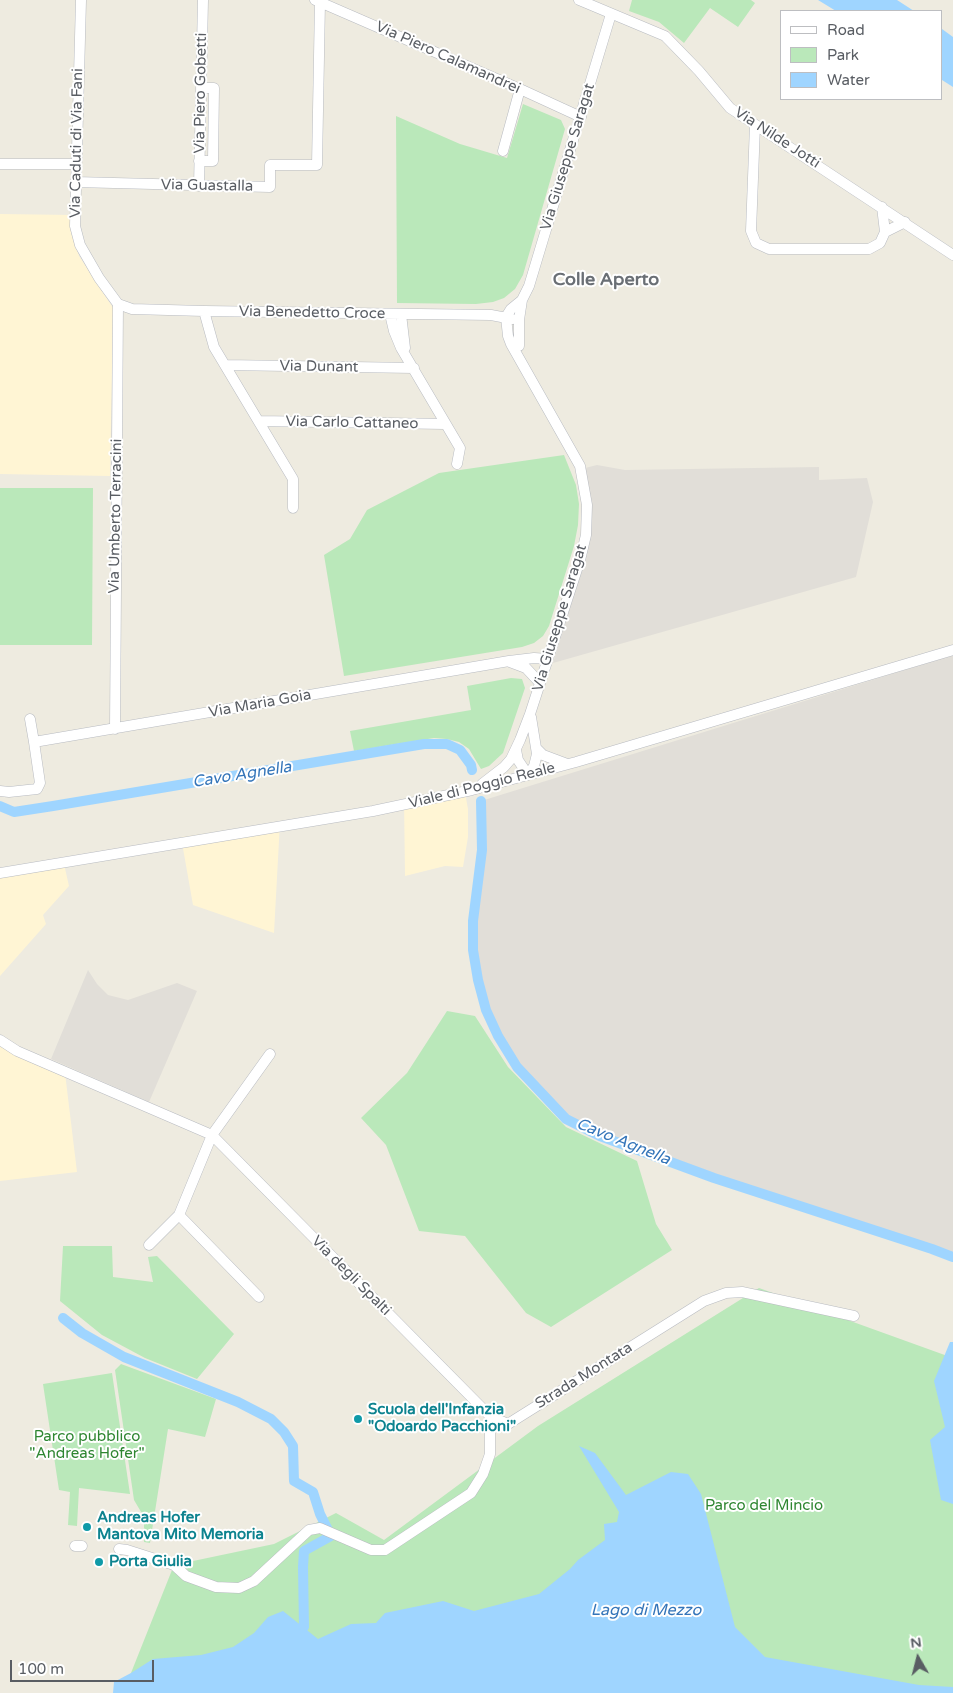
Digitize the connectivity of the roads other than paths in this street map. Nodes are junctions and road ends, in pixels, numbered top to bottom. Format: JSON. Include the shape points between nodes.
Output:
{"nodes":[{"id":1,"x":81,"y":0,"type":"edge"},
{"id":2,"x":203,"y":0,"type":"edge"},
{"id":3,"x":579,"y":0,"type":"edge"},
{"id":4,"x":317,"y":1,"type":"edge"},
{"id":5,"x":611,"y":14,"type":"junction"},
{"id":6,"x":520,"y":89,"type":"junction"},
{"id":7,"x":581,"y":117,"type":"junction"},
{"id":8,"x":755,"y":125,"type":"junction"},
{"id":9,"x":503,"y":151,"type":"dead end"},
{"id":10,"x":0,"y":164,"type":"edge"},
{"id":11,"x":76,"y":164,"type":"junction"},
{"id":12,"x":75,"y":182,"type":"junction"},
{"id":13,"x":199,"y":186,"type":"junction"},
{"id":14,"x":882,"y":207,"type":"junction"},
{"id":15,"x":905,"y":222,"type":"junction"},
{"id":16,"x":885,"y":232,"type":"junction"},
{"id":17,"x":953,"y":255,"type":"edge"},
{"id":18,"x":522,"y":300,"type":"junction"},
{"id":19,"x":118,"y":304,"type":"junction"},
{"id":20,"x":204,"y":311,"type":"junction"},
{"id":21,"x":396,"y":314,"type":"junction"},
{"id":22,"x":506,"y":317,"type":"junction"},
{"id":23,"x":519,"y":346,"type":"junction"},
{"id":24,"x":519,"y":358,"type":"junction"},
{"id":25,"x":225,"y":365,"type":"junction"},
{"id":26,"x":414,"y":368,"type":"junction"},
{"id":27,"x":259,"y":421,"type":"junction"},
{"id":28,"x":445,"y":424,"type":"junction"},
{"id":29,"x":457,"y":464,"type":"dead end"},
{"id":30,"x":293,"y":508,"type":"dead end"},
{"id":31,"x":953,"y":650,"type":"edge"},
{"id":32,"x":548,"y":658,"type":"junction"},
{"id":33,"x":509,"y":661,"type":"junction"},
{"id":34,"x":540,"y":683,"type":"junction"},
{"id":35,"x":530,"y":714,"type":"junction"},
{"id":36,"x":30,"y":719,"type":"dead end"},
{"id":37,"x":115,"y":729,"type":"junction"},
{"id":38,"x":34,"y":742,"type":"junction"},
{"id":39,"x":537,"y":749,"type":"junction"},
{"id":40,"x":516,"y":750,"type":"junction"},
{"id":41,"x":568,"y":764,"type":"junction"},
{"id":42,"x":528,"y":775,"type":"junction"},
{"id":43,"x":472,"y":790,"type":"junction"},
{"id":44,"x":0,"y":791,"type":"edge"},
{"id":45,"x":0,"y":873,"type":"edge"},
{"id":46,"x":0,"y":1040,"type":"edge"},
{"id":47,"x":270,"y":1054,"type":"dead end"},
{"id":48,"x":212,"y":1135,"type":"junction"},
{"id":49,"x":178,"y":1215,"type":"junction"},
{"id":50,"x":149,"y":1245,"type":"dead end"},
{"id":51,"x":259,"y":1297,"type":"dead end"},
{"id":52,"x":854,"y":1316,"type":"dead end"},
{"id":53,"x":490,"y":1416,"type":"junction"},
{"id":54,"x":119,"y":1549,"type":"dead end"}],
"edges":[{"from":1,"to":11,"type":"street","name":"Via Caduti di Via Fani"},
{"from":2,"to":13,"type":"street","name":"Via Piero Gobetti"},
{"from":3,"to":5,"type":"street","name":"Via Nilde Jotti"},
{"from":4,"to":6,"type":"street","name":"Via Piero Calamandrei"},
{"from":4,"to":13,"type":"street","name":"Via Guastalla","via":[[317,165],[270,165],[270,187]]},
{"from":5,"to":7,"type":"street","name":"Via Giuseppe Saragat"},
{"from":5,"to":8,"type":"street","name":"Via Nilde Jotti","via":[[665,36],[730,108]]},
{"from":6,"to":7,"type":"street","name":"Via Piero Calamandrei"},
{"from":6,"to":9,"type":"street"},
{"from":7,"to":18,"type":"street","name":"Via Giuseppe Saragat"},
{"from":8,"to":14,"type":"street","name":"Via Nilde Jotti"},
{"from":8,"to":16,"type":"street","via":[[752,231],[756,243],[769,248],[870,249],[880,244]]},
{"from":10,"to":11,"type":"street"},
{"from":11,"to":12,"type":"street","name":"Via Caduti di Via Fani"},
{"from":12,"to":13,"type":"street","name":"Via Guastalla"},
{"from":12,"to":19,"type":"street","name":"Via Caduti di Via Fani","via":[[77,236],[99,278]]},
{"from":14,"to":15,"type":"street","name":"Via Nilde Jotti"},
{"from":14,"to":16,"type":"street"},
{"from":15,"to":16,"type":"street"},
{"from":15,"to":17,"type":"street","name":"Via Nilde Jotti"},
{"from":18,"to":22,"type":"street","name":"Via Giuseppe Saragat"},
{"from":18,"to":23,"type":"street","name":"Via Giuseppe Saragat"},
{"from":19,"to":20,"type":"street","name":"Via Benedetto Croce","via":[[132,309]]},
{"from":19,"to":37,"type":"street","name":"Via Umberto Terracini"},
{"from":20,"to":21,"type":"street","name":"Via Benedetto Croce"},
{"from":20,"to":25,"type":"street","via":[[214,347]]},
{"from":21,"to":22,"type":"street","name":"Via Benedetto Croce"},
{"from":21,"to":26,"type":"street","via":[[406,357]]},
{"from":22,"to":23,"type":"street","name":"Via Giuseppe Saragat","via":[[512,320],[513,334]]},
{"from":22,"to":24,"type":"street","name":"Via Giuseppe Saragat","via":[[508,336]]},
{"from":23,"to":24,"type":"street","name":"Via Giuseppe Saragat"},
{"from":24,"to":32,"type":"street","name":"Via Giuseppe Saragat","via":[[580,466],[587,505],[586,536]]},
{"from":25,"to":26,"type":"street","name":"Via Dunant"},
{"from":25,"to":27,"type":"street"},
{"from":26,"to":28,"type":"street"},
{"from":27,"to":28,"type":"street","name":"Via Carlo Cattaneo"},
{"from":27,"to":30,"type":"street","via":[[293,479]]},
{"from":28,"to":29,"type":"street","via":[[460,448]]},
{"from":31,"to":41,"type":"street","name":"Viale di Poggio Reale"},
{"from":32,"to":33,"type":"street","name":"Via Maria Goia"},
{"from":32,"to":34,"type":"street","name":"Via Giuseppe Saragat"},
{"from":33,"to":34,"type":"street","via":[[526,668]]},
{"from":33,"to":37,"type":"street","name":"Via Maria Goia"},
{"from":34,"to":35,"type":"street","name":"Via Giuseppe Saragat"},
{"from":35,"to":39,"type":"street","name":"Via Giuseppe Saragat"},
{"from":35,"to":40,"type":"street","name":"Via Giuseppe Saragat"},
{"from":36,"to":38,"type":"street"},
{"from":37,"to":38,"type":"street","name":"Via Maria Goia"},
{"from":38,"to":44,"type":"street","via":[[40,783],[38,789]]},
{"from":39,"to":41,"type":"street","via":[[543,755]]},
{"from":39,"to":42,"type":"street","via":[[534,766]]},
{"from":40,"to":42,"type":"street","via":[[518,760]]},
{"from":40,"to":43,"type":"street","name":"Via Giuseppe Saragat","via":[[498,774]]},
{"from":41,"to":42,"type":"street","name":"Viale di Poggio Reale"},
{"from":42,"to":43,"type":"street","name":"Viale di Poggio Reale"},
{"from":43,"to":45,"type":"street","name":"Viale di Poggio Reale","via":[[373,811]]},
{"from":46,"to":48,"type":"street","name":"Via degli Spalti","via":[[17,1051]]},
{"from":47,"to":48,"type":"street"},
{"from":48,"to":49,"type":"street"},
{"from":48,"to":53,"type":"street","name":"Via degli Spalti"},
{"from":49,"to":50,"type":"street"},
{"from":49,"to":51,"type":"street"},
{"from":52,"to":53,"type":"street","name":"Strada Montata","via":[[742,1292],[726,1292],[704,1301],[508,1424]]},
{"from":53,"to":54,"type":"street","via":[[490,1454],[471,1493],[385,1550],[371,1550],[320,1528],[309,1530],[254,1581],[239,1588],[216,1587],[186,1576],[174,1566]]}]}
